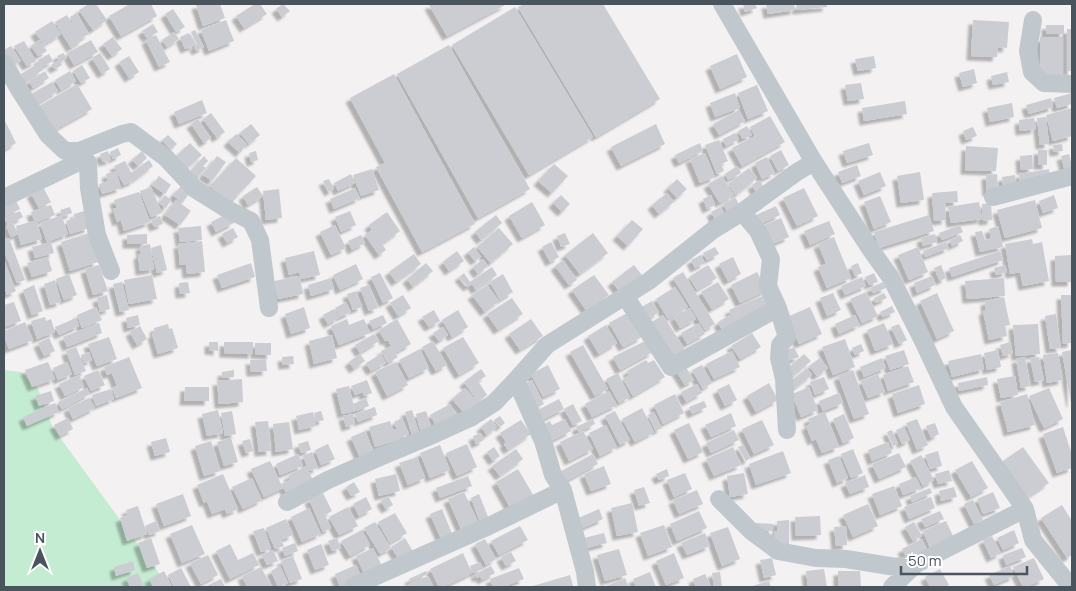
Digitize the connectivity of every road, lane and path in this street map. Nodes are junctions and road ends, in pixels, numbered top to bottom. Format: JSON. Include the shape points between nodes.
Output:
{"nodes":[{"id":1,"x":722,"y":4,"type":"edge"},
{"id":2,"x":1033,"y":20,"type":"dead end"},
{"id":3,"x":4,"y":63,"type":"edge"},
{"id":4,"x":1072,"y":84,"type":"edge"},
{"id":5,"x":82,"y":155,"type":"junction"},
{"id":6,"x":814,"y":162,"type":"junction"},
{"id":7,"x":1072,"y":176,"type":"edge"},
{"id":8,"x":993,"y":197,"type":"dead end"},
{"id":9,"x":4,"y":198,"type":"edge"},
{"id":10,"x":742,"y":212,"type":"junction"},
{"id":11,"x":111,"y":271,"type":"dead end"},
{"id":12,"x":625,"y":296,"type":"junction"},
{"id":13,"x":269,"y":308,"type":"dead end"},
{"id":14,"x":778,"y":308,"type":"junction"},
{"id":15,"x":516,"y":380,"type":"junction"},
{"id":16,"x":787,"y":430,"type":"dead end"},
{"id":17,"x":563,"y":490,"type":"junction"},
{"id":18,"x":719,"y":499,"type":"dead end"},
{"id":19,"x":287,"y":502,"type":"dead end"},
{"id":20,"x":1025,"y":509,"type":"junction"},
{"id":21,"x":916,"y":564,"type":"junction"},
{"id":22,"x":354,"y":586,"type":"dead end"},
{"id":23,"x":587,"y":587,"type":"edge"},
{"id":24,"x":892,"y":587,"type":"edge"},
{"id":25,"x":1070,"y":587,"type":"edge"}],
"edges":[{"from":1,"to":6,"type":"street"},
{"from":2,"to":4,"type":"street","via":[[1028,51],[1032,72],[1044,83]]},
{"from":3,"to":5,"type":"street","via":[[48,135],[65,152]]},
{"from":5,"to":9,"type":"street"},
{"from":5,"to":11,"type":"street","via":[[88,163],[97,235]]},
{"from":5,"to":13,"type":"street","via":[[131,132],[166,158],[195,189],[251,221],[260,240]]},
{"from":6,"to":10,"type":"street"},
{"from":6,"to":20,"type":"street","via":[[891,278],[954,407]]},
{"from":7,"to":8,"type":"street"},
{"from":10,"to":12,"type":"street"},
{"from":10,"to":14,"type":"street","via":[[758,231],[771,259],[768,286]]},
{"from":12,"to":14,"type":"street","via":[[671,367]]},
{"from":12,"to":15,"type":"street","via":[[547,346]]},
{"from":14,"to":16,"type":"street","via":[[787,337],[780,346],[779,358],[784,379]]},
{"from":15,"to":17,"type":"street"},
{"from":15,"to":19,"type":"street","via":[[494,403],[472,417],[328,480]]},
{"from":17,"to":22,"type":"street"},
{"from":17,"to":23,"type":"street"},
{"from":18,"to":21,"type":"street","via":[[751,531],[778,551],[896,567]]},
{"from":20,"to":21,"type":"street"},
{"from":20,"to":25,"type":"street","via":[[1033,540]]},
{"from":21,"to":24,"type":"street"}]}
